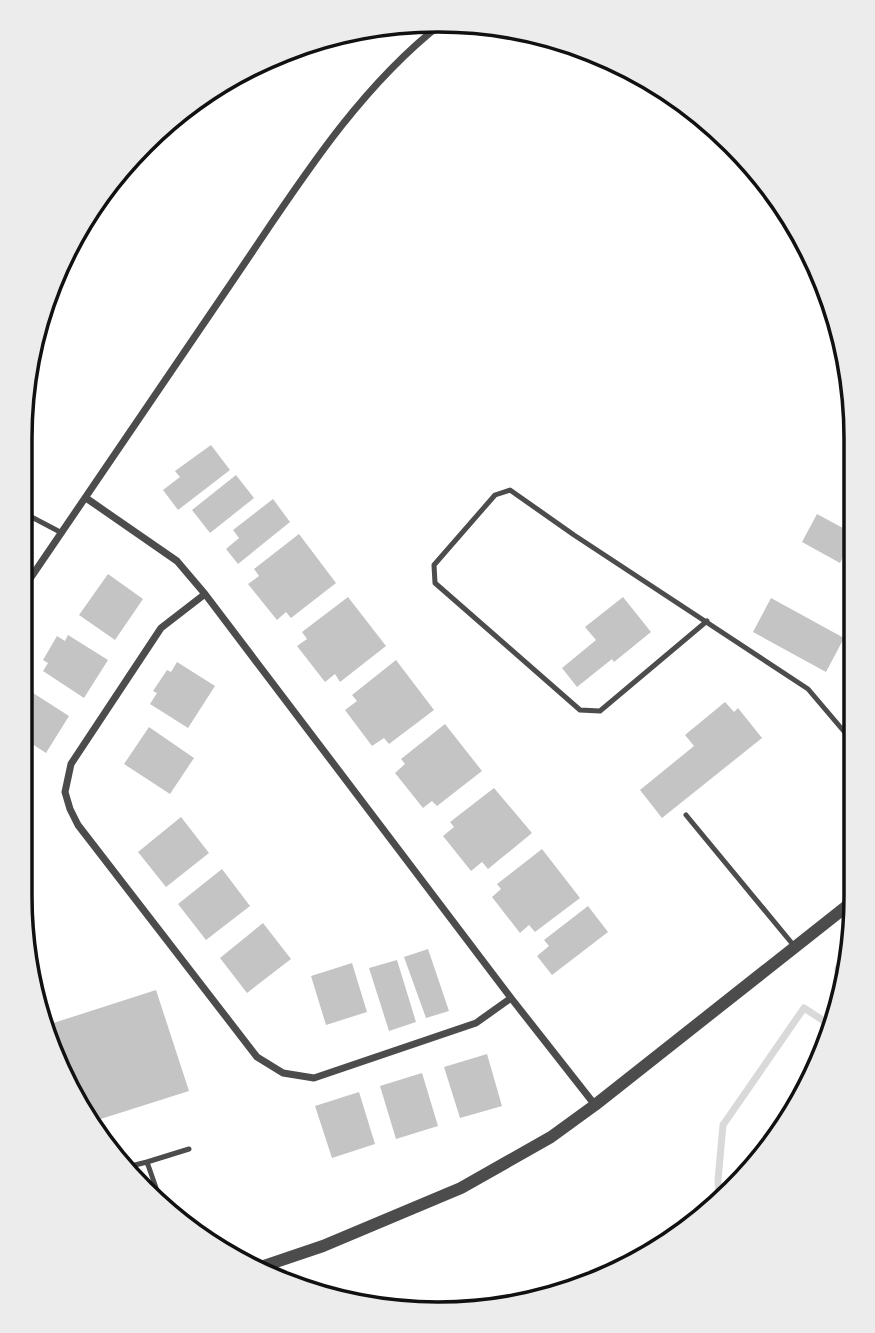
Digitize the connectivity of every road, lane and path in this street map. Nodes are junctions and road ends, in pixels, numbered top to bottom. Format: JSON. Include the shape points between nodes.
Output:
{"nodes":[{"id":1,"x":431,"y":32,"type":"edge"},
{"id":2,"x":86,"y":498,"type":"junction"},
{"id":3,"x":32,"y":517,"type":"edge"},
{"id":4,"x":62,"y":533,"type":"junction"},
{"id":5,"x":32,"y":576,"type":"edge"},
{"id":6,"x":205,"y":594,"type":"junction"},
{"id":7,"x":707,"y":621,"type":"junction"},
{"id":8,"x":844,"y":731,"type":"edge"},
{"id":9,"x":686,"y":815,"type":"dead end"},
{"id":10,"x":843,"y":909,"type":"edge"},
{"id":11,"x":795,"y":947,"type":"junction"},
{"id":12,"x":511,"y":998,"type":"junction"},
{"id":13,"x":595,"y":1105,"type":"junction"},
{"id":14,"x":189,"y":1149,"type":"dead end"},
{"id":15,"x":147,"y":1163,"type":"junction"},
{"id":16,"x":134,"y":1166,"type":"edge"},
{"id":17,"x":156,"y":1188,"type":"edge"},
{"id":18,"x":268,"y":1265,"type":"edge"}],
"edges":[{"from":1,"to":2,"type":"street","via":[[382,78],[318,156]]},
{"from":2,"to":4,"type":"street"},
{"from":2,"to":6,"type":"street","via":[[177,561]]},
{"from":3,"to":4,"type":"lane"},
{"from":4,"to":5,"type":"street"},
{"from":6,"to":12,"type":"street"},
{"from":6,"to":12,"type":"street","via":[[161,628],[71,764],[65,792],[78,825],[257,1057],[283,1073],[314,1078],[476,1023]]},
{"from":7,"to":7,"type":"lane","via":[[510,489],[495,495],[434,565],[435,583],[580,710],[600,711]]},
{"from":7,"to":8,"type":"lane","via":[[808,689]]},
{"from":9,"to":11,"type":"lane"},
{"from":10,"to":11,"type":"street"},
{"from":11,"to":13,"type":"street"},
{"from":12,"to":13,"type":"street"},
{"from":13,"to":18,"type":"street","via":[[551,1137],[461,1188]]},
{"from":14,"to":15,"type":"lane"},
{"from":15,"to":16,"type":"lane"},
{"from":15,"to":17,"type":"lane"}]}
